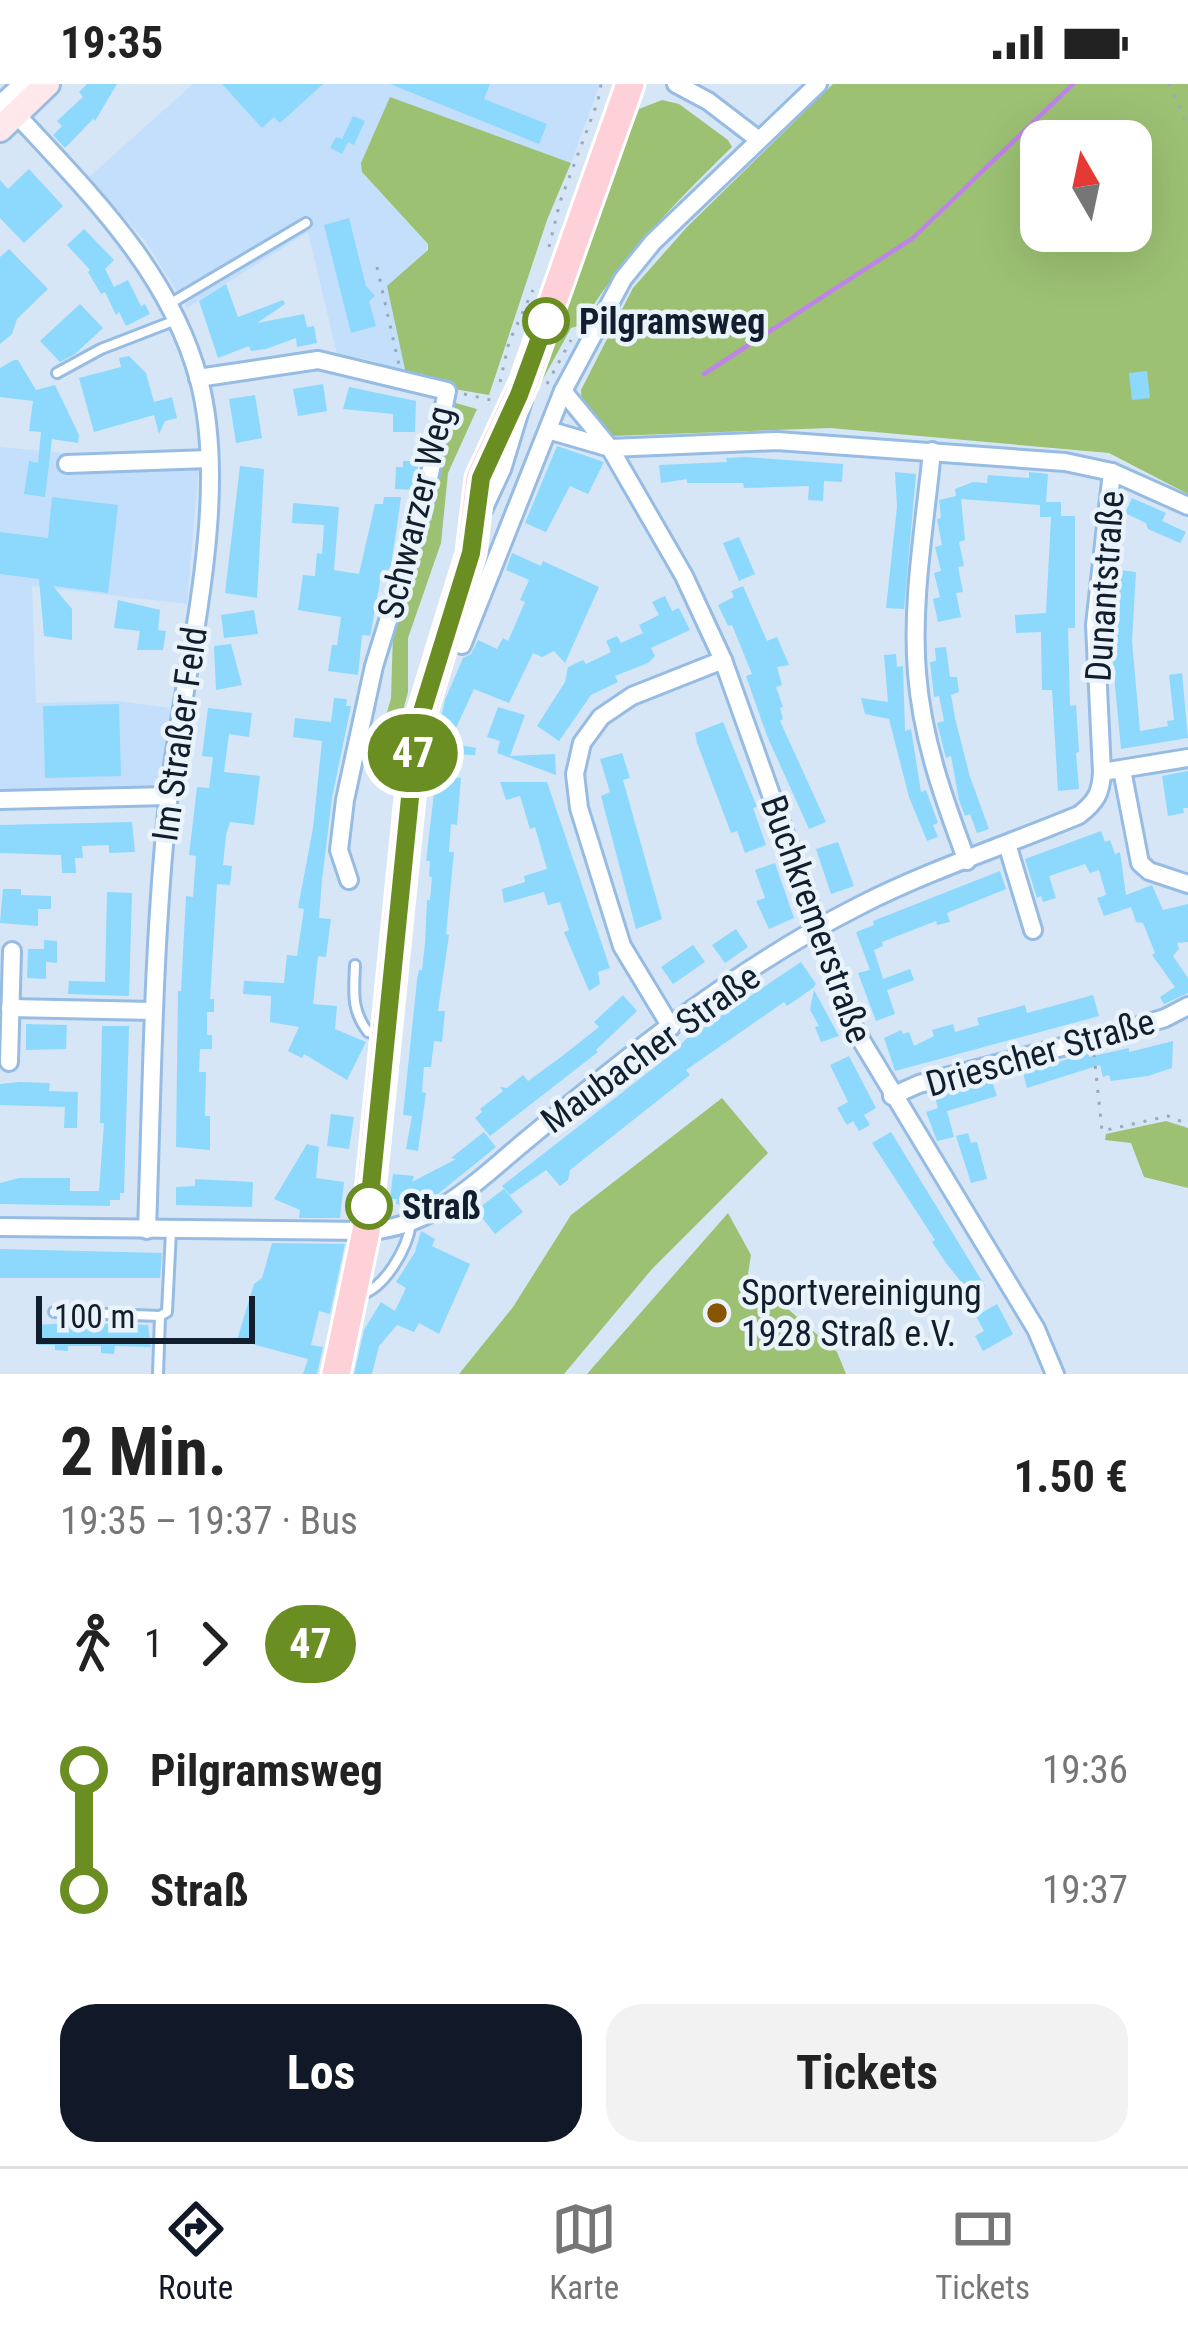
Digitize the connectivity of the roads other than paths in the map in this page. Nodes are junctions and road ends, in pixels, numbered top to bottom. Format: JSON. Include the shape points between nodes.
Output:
{"nodes":[{"id":1,"x":22,"y":84,"type":"edge"},
{"id":2,"x":47,"y":84,"type":"edge"},
{"id":3,"x":630,"y":84,"type":"edge"},
{"id":4,"x":676,"y":84,"type":"edge"},
{"id":5,"x":818,"y":84,"type":"edge"},
{"id":6,"x":5,"y":116,"type":"edge"},
{"id":7,"x":759,"y":140,"type":"junction"},
{"id":8,"x":306,"y":223,"type":"dead end"},
{"id":9,"x":173,"y":312,"type":"junction"},
{"id":10,"x":57,"y":373,"type":"dead end"},
{"id":11,"x":198,"y":378,"type":"junction"},
{"id":12,"x":563,"y":391,"type":"junction"},
{"id":13,"x":548,"y":430,"type":"junction"},
{"id":14,"x":610,"y":448,"type":"junction"},
{"id":15,"x":932,"y":452,"type":"junction"},
{"id":16,"x":209,"y":458,"type":"junction"},
{"id":17,"x":67,"y":464,"type":"dead end"},
{"id":18,"x":1112,"y":472,"type":"junction"},
{"id":19,"x":1188,"y":506,"type":"edge"},
{"id":20,"x":462,"y":645,"type":"dead end"},
{"id":21,"x":723,"y":660,"type":"junction"},
{"id":22,"x":1188,"y":758,"type":"edge"},
{"id":23,"x":1122,"y":770,"type":"junction"},
{"id":24,"x":1102,"y":772,"type":"junction"},
{"id":25,"x":169,"y":796,"type":"junction"},
{"id":26,"x":0,"y":800,"type":"edge"},
{"id":27,"x":1007,"y":844,"type":"junction"},
{"id":28,"x":968,"y":861,"type":"junction"},
{"id":29,"x":349,"y":880,"type":"dead end"},
{"id":30,"x":1188,"y":884,"type":"edge"},
{"id":31,"x":818,"y":928,"type":"junction"},
{"id":32,"x":1033,"y":930,"type":"dead end"},
{"id":33,"x":12,"y":951,"type":"dead end"},
{"id":34,"x":355,"y":964,"type":"dead end"},
{"id":35,"x":1188,"y":1006,"type":"edge"},
{"id":36,"x":10,"y":1008,"type":"junction"},
{"id":37,"x":154,"y":1010,"type":"junction"},
{"id":38,"x":671,"y":1028,"type":"junction"},
{"id":39,"x":387,"y":1034,"type":"junction"},
{"id":40,"x":9,"y":1062,"type":"dead end"},
{"id":41,"x":892,"y":1096,"type":"junction"},
{"id":42,"x":411,"y":1224,"type":"junction"},
{"id":43,"x":0,"y":1227,"type":"edge"},
{"id":44,"x":147,"y":1230,"type":"junction"},
{"id":45,"x":171,"y":1230,"type":"junction"},
{"id":46,"x":367,"y":1232,"type":"junction"},
{"id":47,"x":353,"y":1296,"type":"junction"},
{"id":48,"x":54,"y":1312,"type":"dead end"},
{"id":49,"x":160,"y":1316,"type":"junction"},
{"id":50,"x":158,"y":1374,"type":"edge"},
{"id":51,"x":336,"y":1374,"type":"edge"},
{"id":52,"x":1055,"y":1374,"type":"edge"}],
"edges":[{"from":1,"to":6,"type":"street"},
{"from":2,"to":6,"type":"main road"},
{"from":3,"to":39,"type":"main road","via":[[524,383],[481,478],[466,572],[417,728]]},
{"from":4,"to":7,"type":"street"},
{"from":5,"to":7,"type":"street"},
{"from":6,"to":9,"type":"street","name":"Im Straßer Feld","via":[[145,259]]},
{"from":7,"to":12,"type":"street","via":[[623,279]]},
{"from":8,"to":9,"type":"lane"},
{"from":9,"to":10,"type":"lane"},
{"from":9,"to":11,"type":"street","name":"Im Straßer Feld"},
{"from":11,"to":16,"type":"street","name":"Im Straßer Feld"},
{"from":11,"to":29,"type":"street","name":"Schwarzer Weg","via":[[318,360],[447,391],[345,800],[339,850]]},
{"from":12,"to":13,"type":"street"},
{"from":12,"to":14,"type":"street"},
{"from":13,"to":14,"type":"street"},
{"from":13,"to":20,"type":"street"},
{"from":14,"to":15,"type":"street","via":[[777,441]]},
{"from":14,"to":21,"type":"street","name":"Buchkremerstraße"},
{"from":15,"to":18,"type":"street"},
{"from":15,"to":28,"type":"street","via":[[917,674],[937,777]]},
{"from":16,"to":17,"type":"street"},
{"from":16,"to":25,"type":"street","name":"Im Straßer Feld"},
{"from":18,"to":19,"type":"street"},
{"from":18,"to":24,"type":"street","name":"Dunantstraße","via":[[1095,626]]},
{"from":21,"to":31,"type":"street","name":"Buchkremerstraße"},
{"from":21,"to":38,"type":"street","via":[[601,717],[582,742],[574,774],[622,946]]},
{"from":22,"to":23,"type":"street"},
{"from":23,"to":24,"type":"street"},
{"from":23,"to":30,"type":"street","via":[[1140,863]]},
{"from":24,"to":27,"type":"street","name":"Maubacher Straße","via":[[1094,803],[1079,815]]},
{"from":25,"to":26,"type":"street"},
{"from":25,"to":37,"type":"street","name":"Im Straßer Feld"},
{"from":27,"to":28,"type":"street","name":"Maubacher Straße"},
{"from":27,"to":32,"type":"street"},
{"from":28,"to":31,"type":"street","name":"Maubacher Straße"},
{"from":31,"to":38,"type":"street","name":"Maubacher Straße"},
{"from":31,"to":41,"type":"street","name":"Buchkremerstraße","via":[[855,1030]]},
{"from":33,"to":36,"type":"street"},
{"from":34,"to":39,"type":"lane","via":[[357,1019],[368,1032]]},
{"from":35,"to":41,"type":"street","name":"Driescher Straße"},
{"from":36,"to":37,"type":"street"},
{"from":36,"to":40,"type":"street"},
{"from":37,"to":44,"type":"street","name":"Im Straßer Feld"},
{"from":38,"to":42,"type":"street","name":"Maubacher Straße","via":[[445,1207]]},
{"from":39,"to":46,"type":"main road"},
{"from":41,"to":52,"type":"street","name":"Buchkremerstraße","via":[[1036,1329]]},
{"from":42,"to":46,"type":"street","name":"Maubacher Straße"},
{"from":42,"to":47,"type":"lane","via":[[380,1283]]},
{"from":43,"to":44,"type":"street","name":"Maubacher Straße"},
{"from":44,"to":45,"type":"street","name":"Maubacher Straße"},
{"from":45,"to":46,"type":"street","name":"Maubacher Straße"},
{"from":45,"to":49,"type":"lane","via":[[167,1312]]},
{"from":46,"to":47,"type":"main road"},
{"from":47,"to":51,"type":"main road"},
{"from":48,"to":49,"type":"lane"},
{"from":49,"to":50,"type":"lane"}]}
